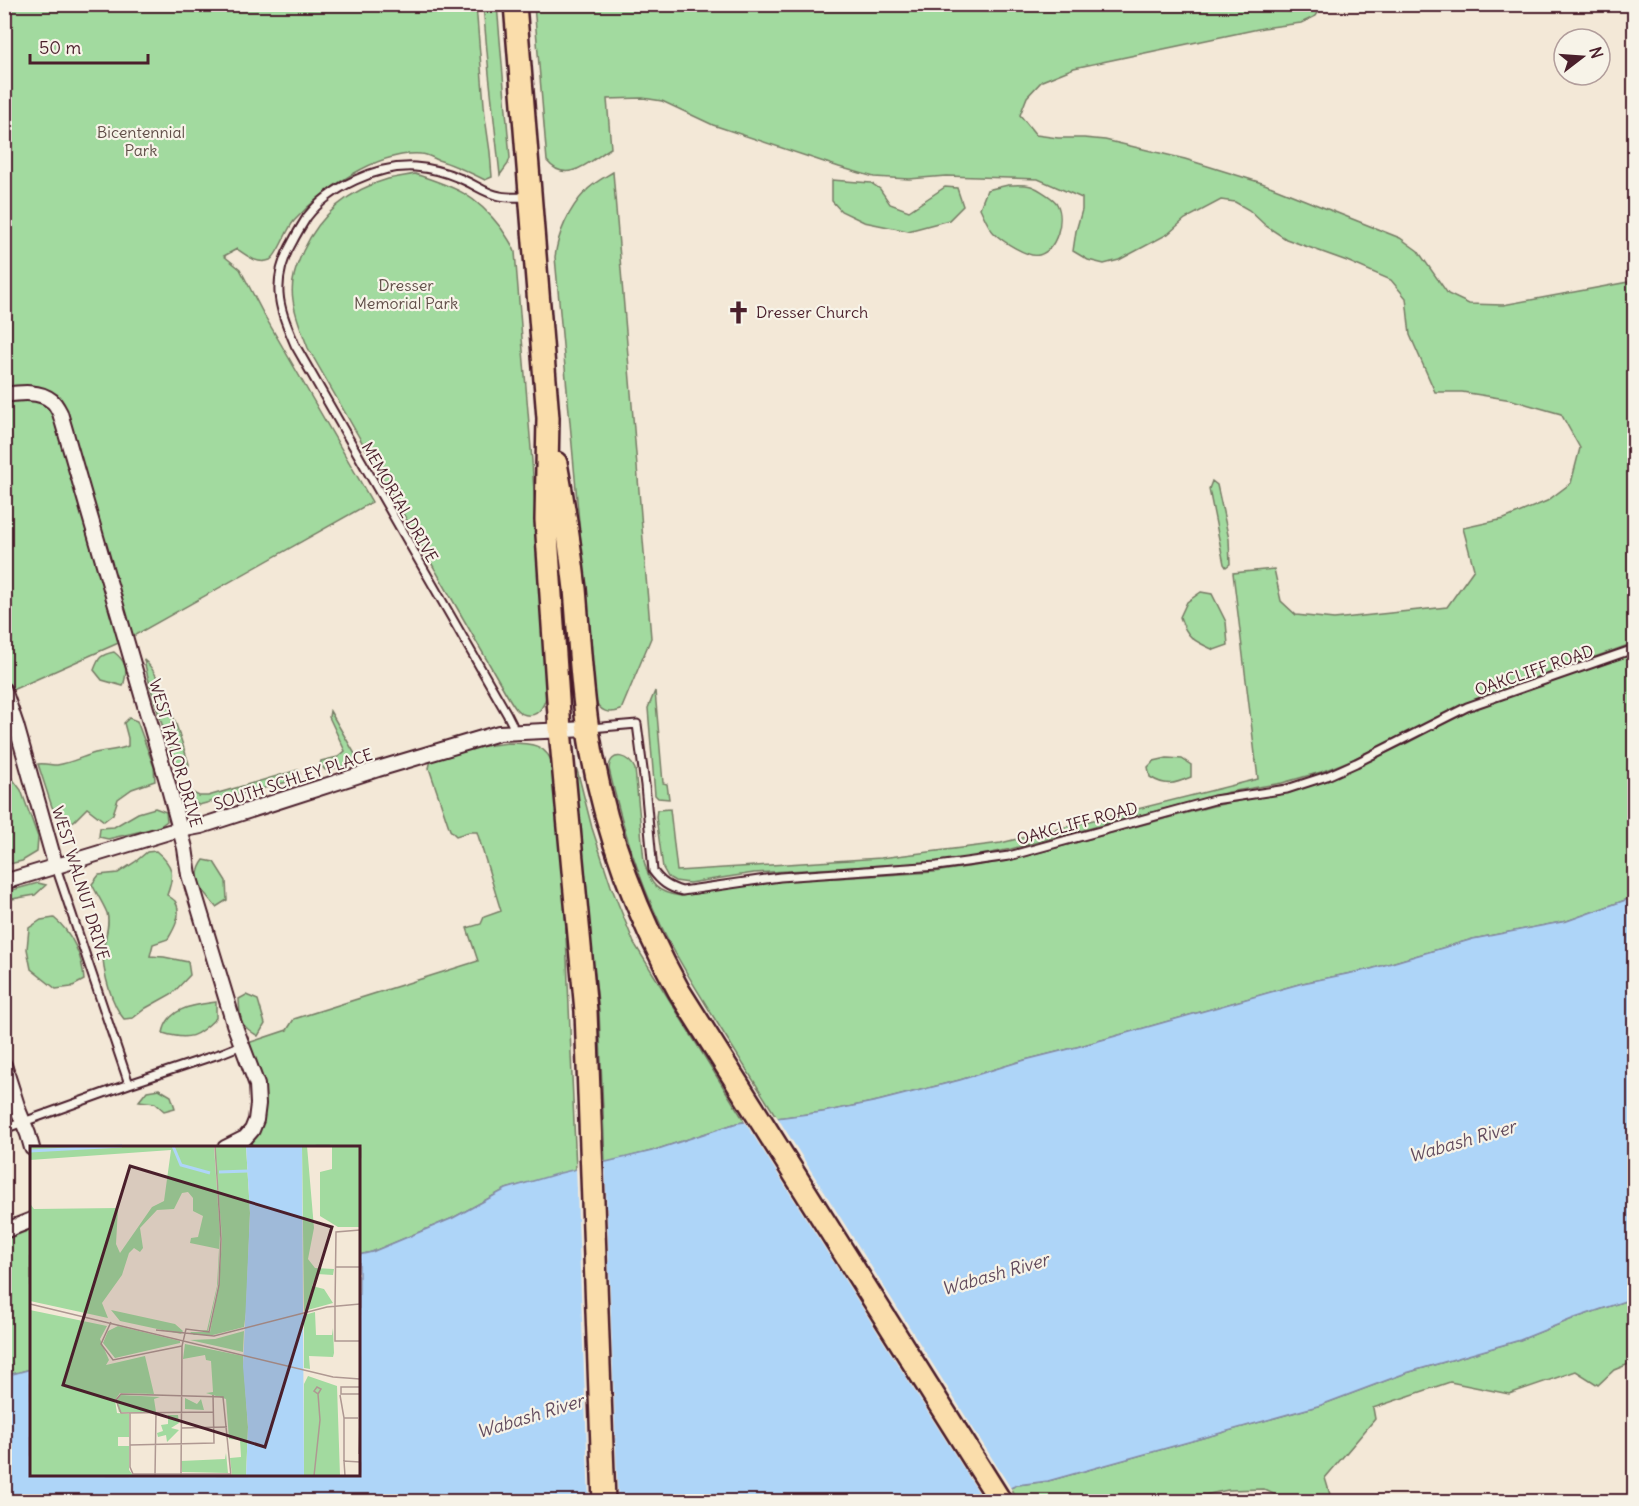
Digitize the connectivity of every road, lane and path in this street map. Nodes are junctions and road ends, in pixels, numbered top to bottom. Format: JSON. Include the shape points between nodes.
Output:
{"nodes":[{"id":1,"x":515,"y":4,"type":"edge"},
{"id":2,"x":530,"y":197,"type":"junction"},
{"id":3,"x":4,"y":395,"type":"edge"},
{"id":4,"x":548,"y":418,"type":"junction"},
{"id":5,"x":1635,"y":649,"type":"edge"},
{"id":6,"x":5,"y":692,"type":"edge"},
{"id":7,"x":588,"y":729,"type":"junction"},
{"id":8,"x":560,"y":730,"type":"junction"},
{"id":9,"x":513,"y":731,"type":"junction"},
{"id":10,"x":180,"y":830,"type":"junction"},
{"id":11,"x":56,"y":867,"type":"junction"},
{"id":12,"x":4,"y":882,"type":"edge"},
{"id":13,"x":242,"y":1045,"type":"junction"},
{"id":14,"x":4,"y":1065,"type":"edge"},
{"id":15,"x":129,"y":1084,"type":"junction"},
{"id":16,"x":24,"y":1122,"type":"junction"},
{"id":17,"x":4,"y":1129,"type":"edge"},
{"id":18,"x":31,"y":1146,"type":"edge"},
{"id":19,"x":229,"y":1146,"type":"edge"},
{"id":20,"x":30,"y":1221,"type":"edge"},
{"id":21,"x":4,"y":1231,"type":"edge"},
{"id":22,"x":604,"y":1502,"type":"edge"},
{"id":23,"x":1001,"y":1502,"type":"edge"}],
"edges":[{"from":1,"to":2,"type":"main road"},
{"from":2,"to":4,"type":"main road"},
{"from":2,"to":9,"type":"lane","name":"MEMORIAL DRIVE","via":[[498,196],[439,171],[394,167],[375,172],[339,190],[308,216],[285,255],[279,281],[281,308],[295,345],[507,714]]},
{"from":3,"to":10,"type":"street","name":"WEST TAYLOR DRIVE","via":[[40,394],[52,401],[60,413]]},
{"from":4,"to":7,"type":"main road","via":[[567,519]]},
{"from":4,"to":8,"type":"main road","via":[[546,520]]},
{"from":5,"to":7,"type":"lane","name":"OAKCLIFF ROAD","via":[[1467,707],[1356,763],[1287,789],[1214,800],[1009,856],[937,866],[780,877],[682,891],[660,881],[653,871],[637,724]]},
{"from":6,"to":11,"type":"street","name":"WEST WALNUT DRIVE"},
{"from":7,"to":8,"type":"street","name":"SOUTH SCHLEY PLACE"},
{"from":7,"to":23,"type":"main road","via":[[604,805],[626,877],[657,951]]},
{"from":8,"to":9,"type":"street","name":"SOUTH SCHLEY PLACE"},
{"from":8,"to":22,"type":"main road","via":[[586,1011]]},
{"from":9,"to":10,"type":"street","name":"SOUTH SCHLEY PLACE","via":[[468,741]]},
{"from":10,"to":11,"type":"street","name":"SOUTH SCHLEY PLACE"},
{"from":10,"to":13,"type":"street","name":"WEST TAYLOR DRIVE","via":[[189,876]]},
{"from":11,"to":12,"type":"street","name":"SOUTH SCHLEY PLACE"},
{"from":11,"to":15,"type":"lane","name":"WEST WALNUT DRIVE"},
{"from":13,"to":15,"type":"lane"},
{"from":13,"to":19,"type":"street","name":"WEST TAYLOR DRIVE","via":[[256,1085],[256,1120],[244,1138]]},
{"from":14,"to":16,"type":"street"},
{"from":15,"to":16,"type":"lane"},
{"from":16,"to":17,"type":"lane"},
{"from":16,"to":18,"type":"street"},
{"from":20,"to":21,"type":"street"}]}
